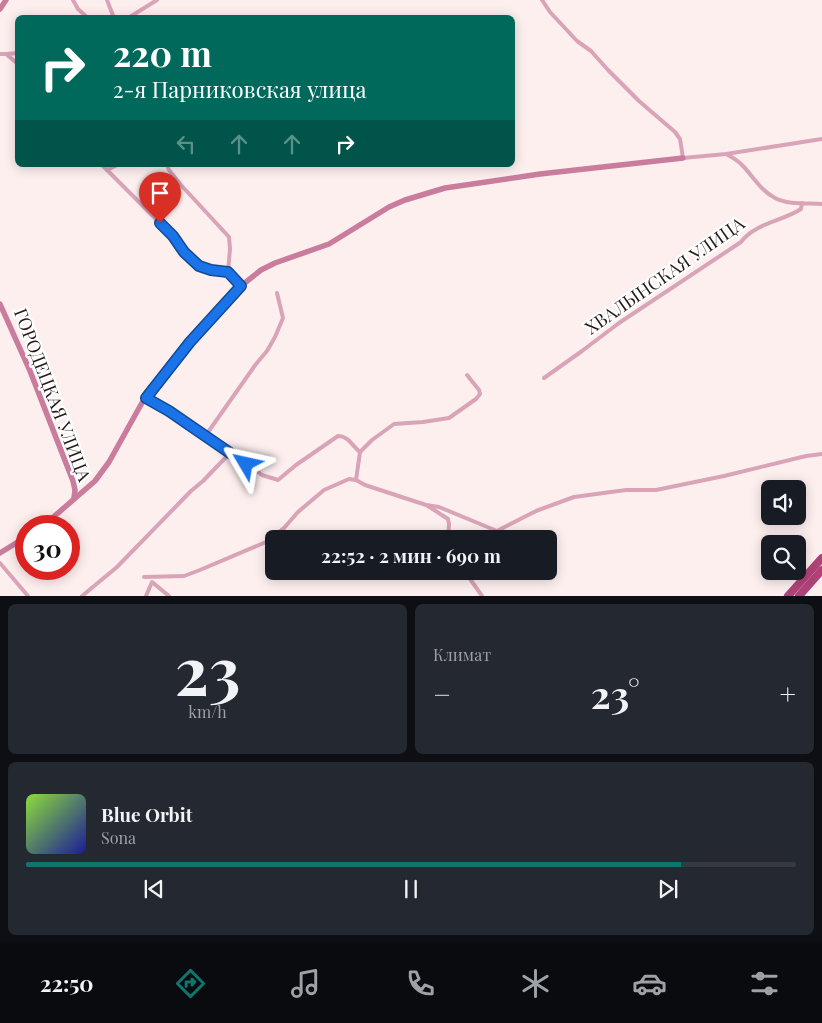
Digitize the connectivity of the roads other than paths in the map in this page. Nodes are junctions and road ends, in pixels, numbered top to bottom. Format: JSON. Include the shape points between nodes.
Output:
{"nodes":[{"id":1,"x":6,"y":0,"type":"edge"},
{"id":2,"x":73,"y":0,"type":"edge"},
{"id":3,"x":107,"y":0,"type":"edge"},
{"id":4,"x":156,"y":0,"type":"edge"},
{"id":5,"x":542,"y":0,"type":"edge"},
{"id":6,"x":0,"y":9,"type":"edge"},
{"id":7,"x":85,"y":15,"type":"edge"},
{"id":8,"x":113,"y":15,"type":"edge"},
{"id":9,"x":133,"y":15,"type":"edge"},
{"id":10,"x":15,"y":53,"type":"edge"},
{"id":11,"x":0,"y":54,"type":"edge"},
{"id":12,"x":6,"y":54,"type":"junction"},
{"id":13,"x":15,"y":62,"type":"edge"},
{"id":14,"x":822,"y":140,"type":"edge"},
{"id":15,"x":726,"y":154,"type":"junction"},
{"id":16,"x":683,"y":158,"type":"junction"},
{"id":17,"x":104,"y":167,"type":"edge"},
{"id":18,"x":113,"y":167,"type":"edge"},
{"id":19,"x":168,"y":167,"type":"edge"},
{"id":20,"x":107,"y":170,"type":"junction"},
{"id":21,"x":802,"y":203,"type":"junction"},
{"id":22,"x":822,"y":204,"type":"edge"},
{"id":23,"x":228,"y":272,"type":"junction"},
{"id":24,"x":241,"y":286,"type":"junction"},
{"id":25,"x":277,"y":293,"type":"dead end"},
{"id":26,"x":0,"y":304,"type":"edge"},
{"id":27,"x":467,"y":375,"type":"dead end"},
{"id":28,"x":544,"y":378,"type":"dead end"},
{"id":29,"x":146,"y":398,"type":"junction"},
{"id":30,"x":206,"y":435,"type":"junction"},
{"id":31,"x":231,"y":452,"type":"junction"},
{"id":32,"x":360,"y":452,"type":"junction"},
{"id":33,"x":822,"y":454,"type":"edge"},
{"id":34,"x":356,"y":480,"type":"junction"},
{"id":35,"x":74,"y":498,"type":"junction"},
{"id":36,"x":426,"y":504,"type":"junction"},
{"id":37,"x":56,"y":515,"type":"edge"},
{"id":38,"x":449,"y":530,"type":"edge"},
{"id":39,"x":15,"y":544,"type":"edge"},
{"id":40,"x":0,"y":553,"type":"edge"},
{"id":41,"x":822,"y":558,"type":"edge"},
{"id":42,"x":0,"y":563,"type":"edge"},
{"id":43,"x":822,"y":570,"type":"edge"},
{"id":44,"x":144,"y":577,"type":"dead end"},
{"id":45,"x":471,"y":580,"type":"edge"},
{"id":46,"x":28,"y":596,"type":"edge"},
{"id":47,"x":82,"y":596,"type":"edge"},
{"id":48,"x":146,"y":596,"type":"edge"},
{"id":49,"x":169,"y":596,"type":"edge"},
{"id":50,"x":482,"y":596,"type":"edge"},
{"id":51,"x":788,"y":596,"type":"edge"},
{"id":52,"x":799,"y":596,"type":"edge"}],
"edges":[{"from":1,"to":6,"type":"street"},
{"from":2,"to":7,"type":"street"},
{"from":3,"to":8,"type":"street"},
{"from":4,"to":9,"type":"street"},
{"from":5,"to":16,"type":"street","via":[[577,41],[675,132],[680,139]]},
{"from":10,"to":12,"type":"street"},
{"from":11,"to":12,"type":"street"},
{"from":12,"to":13,"type":"street"},
{"from":14,"to":15,"type":"street"},
{"from":15,"to":16,"type":"street"},
{"from":15,"to":21,"type":"street","via":[[741,164],[776,199]]},
{"from":16,"to":24,"type":"street","via":[[445,188],[390,206],[329,244],[261,270]]},
{"from":17,"to":20,"type":"street"},
{"from":18,"to":20,"type":"street"},
{"from":19,"to":23,"type":"street","via":[[229,237]]},
{"from":20,"to":23,"type":"street","via":[[199,266]]},
{"from":21,"to":22,"type":"street"},
{"from":21,"to":28,"type":"street","name":"ХВАЛЫНСКАЯ УЛИЦА","via":[[802,209],[756,230],[618,323]]},
{"from":23,"to":24,"type":"street"},
{"from":24,"to":29,"type":"street","via":[[185,348]]},
{"from":25,"to":30,"type":"street","via":[[283,318],[275,337]]},
{"from":26,"to":35,"type":"street","name":"ГОРОДЕЦКАЯ УЛИЦА","via":[[73,481]]},
{"from":27,"to":32,"type":"street","via":[[479,390],[476,399],[449,418],[394,424]]},
{"from":29,"to":30,"type":"street"},
{"from":29,"to":35,"type":"street","via":[[109,462],[95,481]]},
{"from":30,"to":31,"type":"street"},
{"from":31,"to":32,"type":"street","via":[[262,475],[278,480],[338,436],[348,439]]},
{"from":31,"to":47,"type":"street","via":[[117,567]]},
{"from":32,"to":34,"type":"street"},
{"from":33,"to":36,"type":"street","via":[[656,490],[626,490],[574,497],[536,511],[497,531]]},
{"from":34,"to":36,"type":"street"},
{"from":34,"to":44,"type":"street","via":[[349,479],[324,490],[266,542],[184,576]]},
{"from":35,"to":37,"type":"street"},
{"from":36,"to":38,"type":"street","via":[[448,520]]},
{"from":39,"to":40,"type":"street"},
{"from":41,"to":51,"type":"highway"},
{"from":42,"to":46,"type":"street"},
{"from":43,"to":52,"type":"highway"},
{"from":45,"to":50,"type":"street"},
{"from":48,"to":49,"type":"street","via":[[152,582]]}]}
